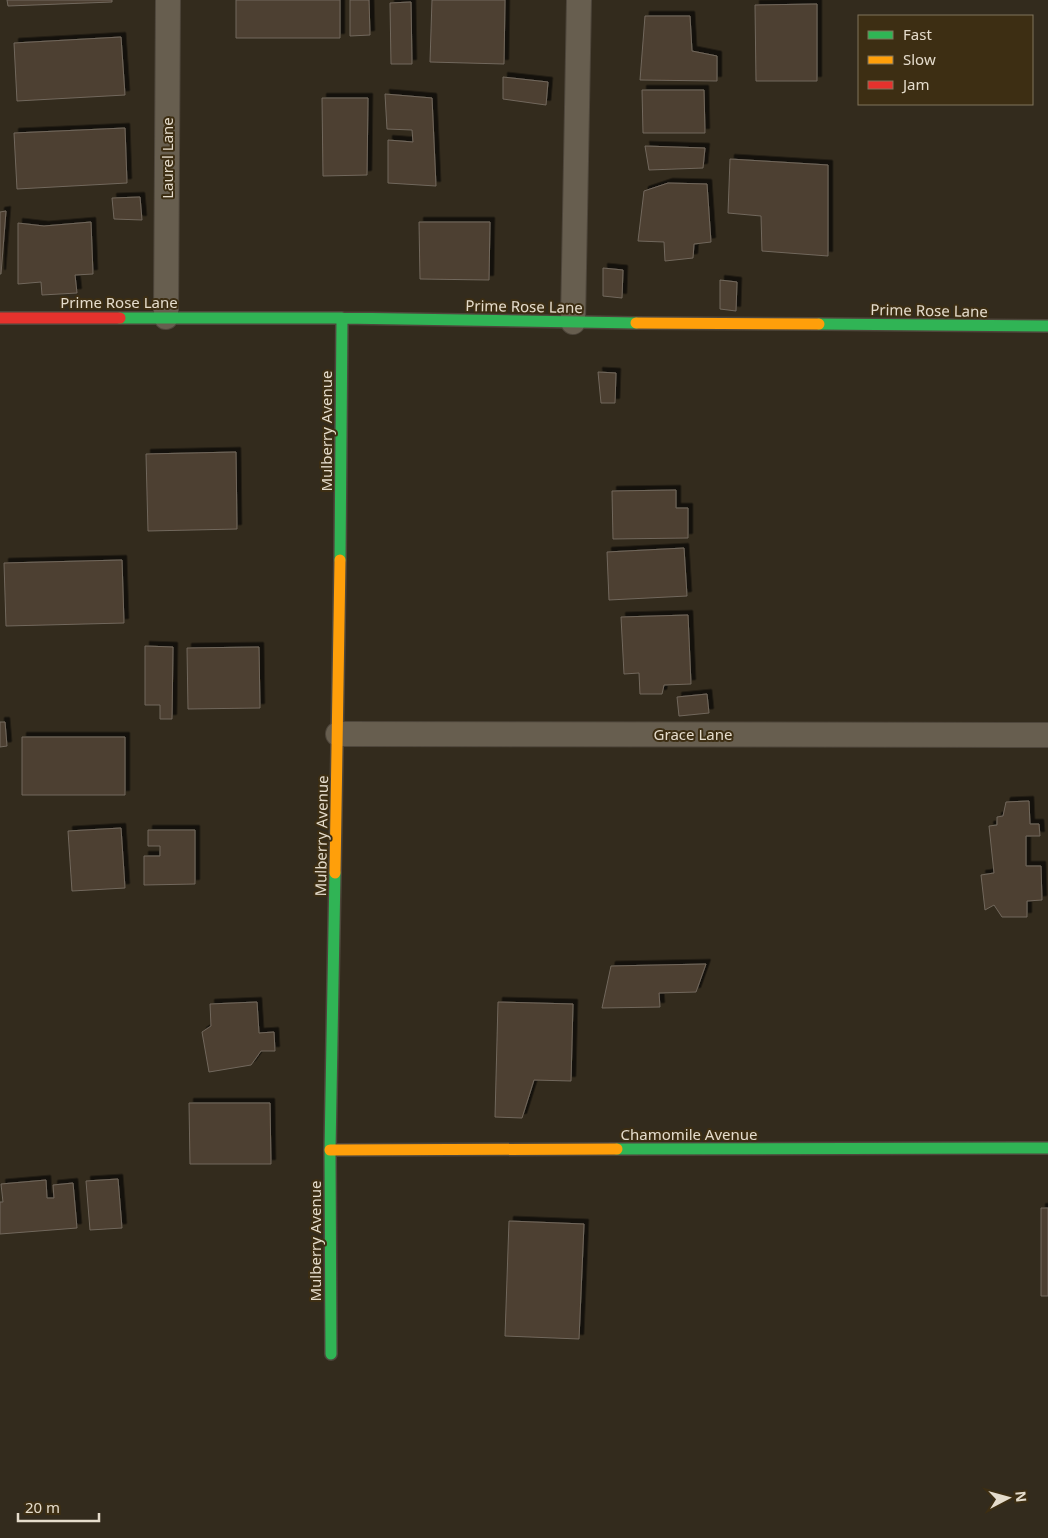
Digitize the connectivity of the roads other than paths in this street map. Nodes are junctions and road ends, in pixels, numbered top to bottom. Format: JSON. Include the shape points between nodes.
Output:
{"nodes":[{"id":1,"x":168,"y":0,"type":"edge"},
{"id":2,"x":579,"y":0,"type":"edge"},
{"id":3,"x":166,"y":317,"type":"junction"},
{"id":4,"x":0,"y":318,"type":"edge"},
{"id":5,"x":342,"y":318,"type":"junction"},
{"id":6,"x":573,"y":322,"type":"junction"},
{"id":7,"x":1048,"y":326,"type":"edge"},
{"id":8,"x":338,"y":734,"type":"junction"},
{"id":9,"x":1048,"y":735,"type":"edge"},
{"id":10,"x":1048,"y":1148,"type":"edge"},
{"id":11,"x":330,"y":1150,"type":"junction"},
{"id":12,"x":331,"y":1354,"type":"dead end"}],
"edges":[{"from":1,"to":3,"type":"street","name":"Laurel Lane"},
{"from":2,"to":6,"type":"street"},
{"from":3,"to":4,"type":"street","name":"Prime Rose Lane"},
{"from":3,"to":5,"type":"street","name":"Prime Rose Lane"},
{"from":5,"to":6,"type":"street","name":"Prime Rose Lane"},
{"from":5,"to":8,"type":"street","name":"Mulberry Avenue"},
{"from":6,"to":7,"type":"street","name":"Prime Rose Lane"},
{"from":8,"to":9,"type":"street","name":"Grace Lane"},
{"from":8,"to":11,"type":"street","name":"Mulberry Avenue"},
{"from":10,"to":11,"type":"street","name":"Chamomile Avenue"},
{"from":11,"to":12,"type":"street","name":"Mulberry Avenue"}]}
